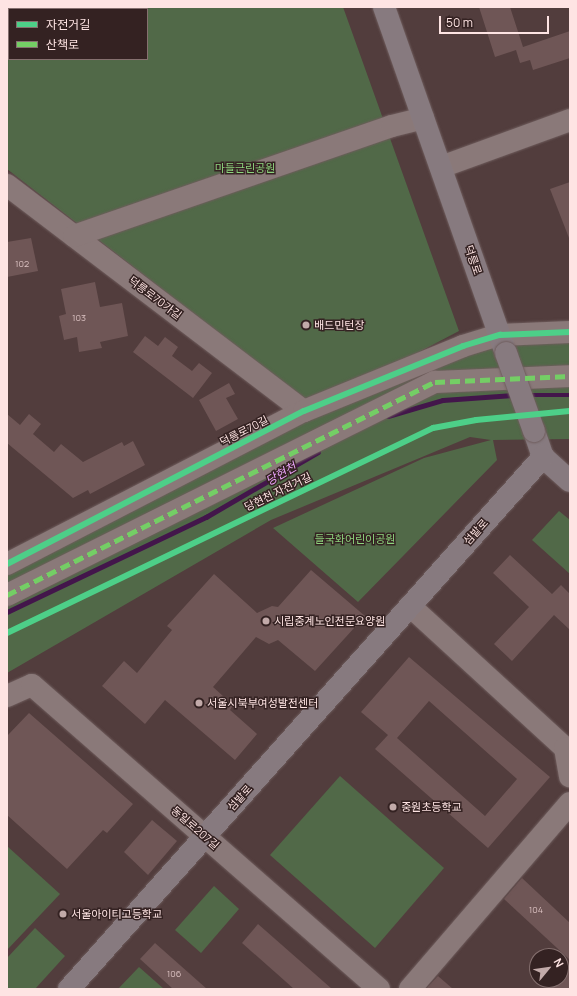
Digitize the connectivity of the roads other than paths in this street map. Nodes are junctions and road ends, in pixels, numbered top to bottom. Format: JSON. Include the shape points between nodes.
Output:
{"nodes":[{"id":1,"x":384,"y":7,"type":"edge"},
{"id":2,"x":423,"y":118,"type":"junction"},
{"id":3,"x":570,"y":120,"type":"edge"},
{"id":4,"x":441,"y":167,"type":"junction"},
{"id":5,"x":7,"y":185,"type":"edge"},
{"id":6,"x":74,"y":236,"type":"junction"},
{"id":7,"x":570,"y":332,"type":"edge"},
{"id":8,"x":503,"y":344,"type":"junction"},
{"id":9,"x":570,"y":376,"type":"edge"},
{"id":10,"x":304,"y":411,"type":"junction"},
{"id":11,"x":543,"y":457,"type":"junction"},
{"id":12,"x":570,"y":481,"type":"edge"},
{"id":13,"x":7,"y":564,"type":"edge"},
{"id":14,"x":7,"y":595,"type":"edge"},
{"id":15,"x":410,"y":606,"type":"junction"},
{"id":16,"x":7,"y":696,"type":"edge"},
{"id":17,"x":570,"y":777,"type":"edge"},
{"id":18,"x":570,"y":803,"type":"edge"},
{"id":19,"x":205,"y":836,"type":"junction"},
{"id":20,"x":69,"y":989,"type":"edge"},
{"id":21,"x":379,"y":989,"type":"edge"},
{"id":22,"x":410,"y":989,"type":"edge"}],
"edges":[{"from":1,"to":2,"type":"main road","name":"덕릉로"},
{"from":2,"to":4,"type":"main road","name":"덕릉로"},
{"from":2,"to":6,"type":"street","via":[[392,126]]},
{"from":3,"to":4,"type":"street"},
{"from":4,"to":8,"type":"main road","name":"덕릉로"},
{"from":5,"to":6,"type":"street","name":"덕릉로70가길"},
{"from":6,"to":10,"type":"street","name":"덕릉로70가길"},
{"from":7,"to":8,"type":"street","name":"덕릉로70길"},
{"from":8,"to":10,"type":"street","name":"덕릉로70길","via":[[463,346]]},
{"from":8,"to":11,"type":"main road","name":"덕릉로","bridge":true},
{"from":9,"to":14,"type":"street","via":[[435,382]]},
{"from":10,"to":13,"type":"street","name":"덕릉로70길"},
{"from":11,"to":12,"type":"main road"},
{"from":11,"to":15,"type":"main road","name":"섬밭로"},
{"from":15,"to":17,"type":"street","via":[[565,748]]},
{"from":15,"to":19,"type":"main road","name":"섬밭로"},
{"from":16,"to":19,"type":"street","name":"동일로207길","via":[[32,685]]},
{"from":18,"to":22,"type":"street"},
{"from":19,"to":20,"type":"main road","name":"섬밭로"},
{"from":19,"to":21,"type":"street","name":"동일로207길"}]}
